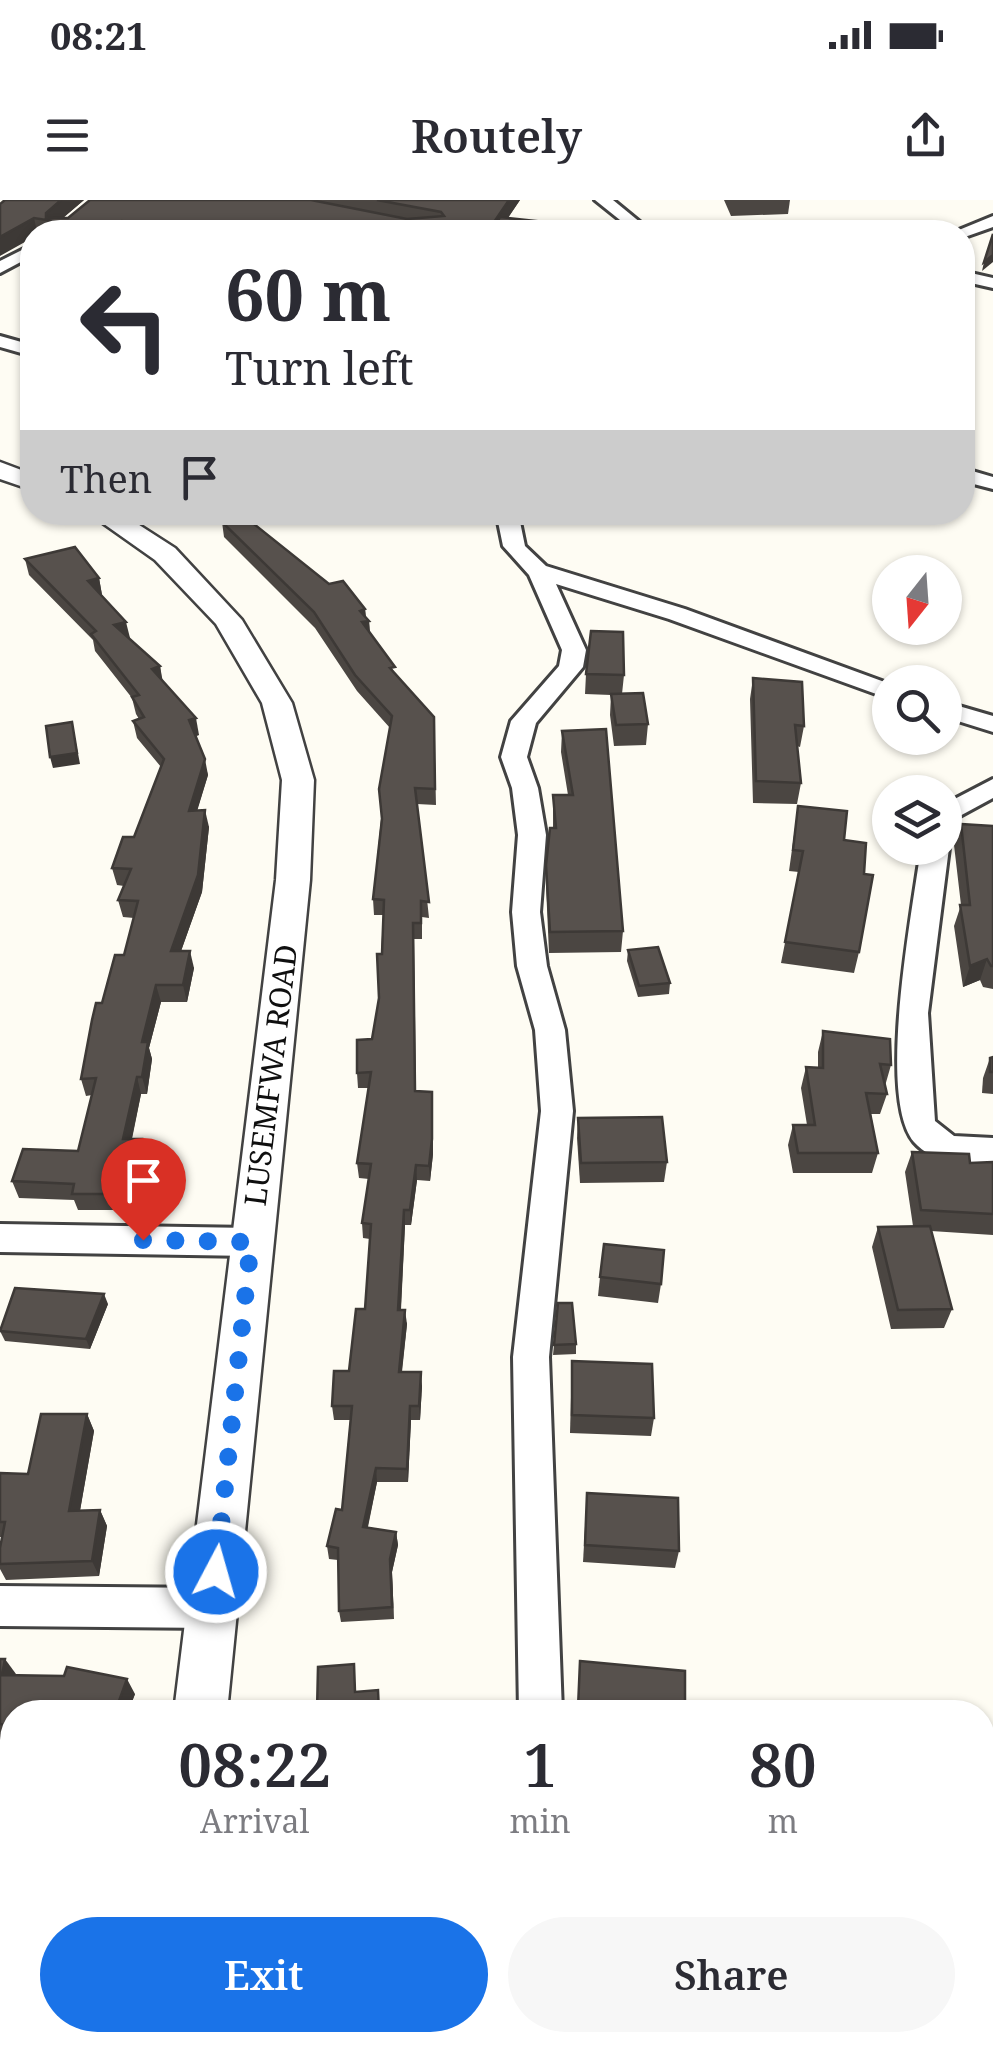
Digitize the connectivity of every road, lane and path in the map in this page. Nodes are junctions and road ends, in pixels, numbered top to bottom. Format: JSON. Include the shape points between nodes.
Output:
{"nodes":[{"id":1,"x":604,"y":200,"type":"edge"},
{"id":2,"x":629,"y":220,"type":"edge"},
{"id":3,"x":120,"y":525,"type":"edge"},
{"id":4,"x":506,"y":525,"type":"edge"},
{"id":5,"x":538,"y":571,"type":"junction"},
{"id":6,"x":872,"y":685,"type":"edge"},
{"id":7,"x":962,"y":714,"type":"edge"},
{"id":8,"x":993,"y":724,"type":"edge"},
{"id":9,"x":993,"y":787,"type":"edge"},
{"id":10,"x":962,"y":806,"type":"edge"},
{"id":11,"x":932,"y":865,"type":"edge"},
{"id":12,"x":993,"y":1151,"type":"edge"},
{"id":13,"x":0,"y":1238,"type":"edge"},
{"id":14,"x":251,"y":1242,"type":"junction"},
{"id":15,"x":0,"y":1606,"type":"edge"},
{"id":16,"x":212,"y":1608,"type":"junction"},
{"id":17,"x":202,"y":1700,"type":"edge"},
{"id":18,"x":541,"y":1700,"type":"edge"}],
"edges":[{"from":1,"to":2,"type":"street"},
{"from":3,"to":14,"type":"street","name":"LUSEMFWA ROAD","via":[[165,554],[228,620],[277,702],[298,780],[293,880]]},
{"from":4,"to":5,"type":"street","via":[[522,559]]},
{"from":5,"to":6,"type":"street"},
{"from":5,"to":18,"type":"street","via":[[574,650],[571,667],[524,721],[514,757],[532,834],[526,912],[558,1110],[532,1357]]},
{"from":7,"to":8,"type":"street"},
{"from":9,"to":10,"type":"street"},
{"from":11,"to":12,"type":"street","via":[[913,1013],[919,1123],[943,1148]]},
{"from":13,"to":14,"type":"street"},
{"from":14,"to":16,"type":"street","name":"LUSEMFWA ROAD"},
{"from":15,"to":16,"type":"street"},
{"from":16,"to":17,"type":"street","name":"LUSEMFWA ROAD"}]}
